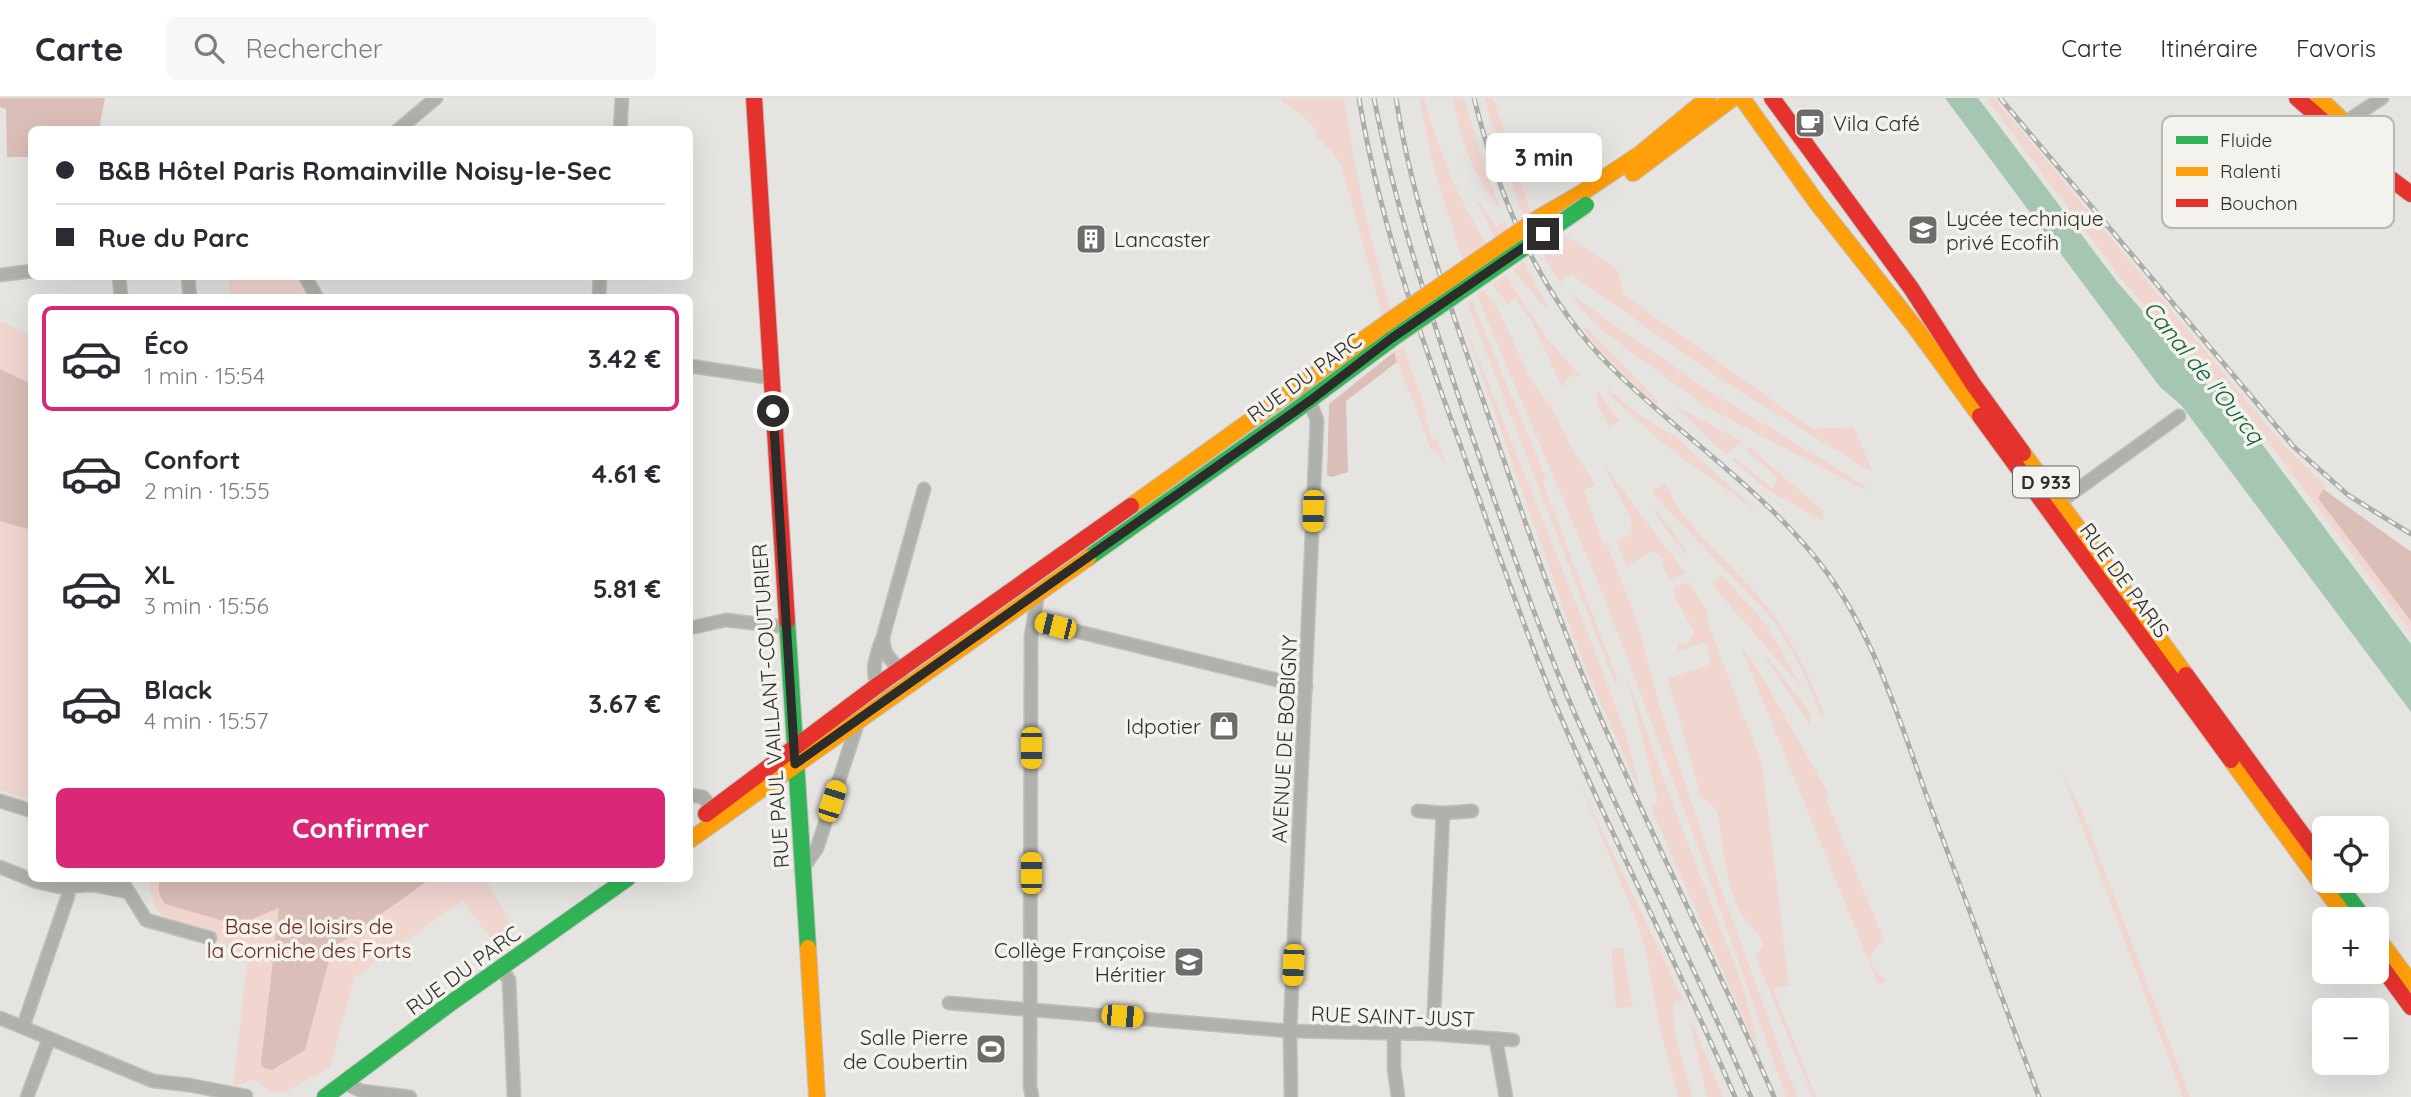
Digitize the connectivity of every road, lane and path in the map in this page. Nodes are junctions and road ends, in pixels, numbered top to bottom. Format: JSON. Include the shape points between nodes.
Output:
{"nodes":[{"id":1,"x":436,"y":98,"type":"edge"},
{"id":2,"x":622,"y":98,"type":"edge"},
{"id":3,"x":754,"y":98,"type":"edge"},
{"id":4,"x":1707,"y":98,"type":"edge"},
{"id":5,"x":1733,"y":98,"type":"edge"},
{"id":6,"x":1742,"y":98,"type":"edge"},
{"id":7,"x":1772,"y":98,"type":"edge"},
{"id":8,"x":2297,"y":98,"type":"edge"},
{"id":9,"x":2319,"y":98,"type":"edge"},
{"id":10,"x":2382,"y":98,"type":"edge"},
{"id":11,"x":2324,"y":116,"type":"edge"},
{"id":12,"x":2332,"y":116,"type":"edge"},
{"id":13,"x":2354,"y":116,"type":"edge"},
{"id":14,"x":403,"y":126,"type":"edge"},
{"id":15,"x":620,"y":126,"type":"edge"},
{"id":16,"x":2394,"y":166,"type":"edge"},
{"id":17,"x":2411,"y":180,"type":"edge"},
{"id":18,"x":2394,"y":182,"type":"edge"},
{"id":19,"x":2411,"y":194,"type":"edge"},
{"id":20,"x":1583,"y":199,"type":"junction"},
{"id":21,"x":28,"y":272,"type":"edge"},
{"id":22,"x":0,"y":275,"type":"edge"},
{"id":23,"x":693,"y":366,"type":"edge"},
{"id":24,"x":1331,"y":375,"type":"junction"},
{"id":25,"x":771,"y":377,"type":"junction"},
{"id":26,"x":1301,"y":386,"type":"junction"},
{"id":27,"x":1311,"y":400,"type":"junction"},
{"id":28,"x":2179,"y":416,"type":"dead end"},
{"id":29,"x":923,"y":489,"type":"dead end"},
{"id":30,"x":2060,"y":502,"type":"junction"},
{"id":31,"x":1038,"y":593,"type":"junction"},
{"id":32,"x":1002,"y":619,"type":"junction"},
{"id":33,"x":1034,"y":621,"type":"junction"},
{"id":34,"x":693,"y":627,"type":"edge"},
{"id":35,"x":786,"y":627,"type":"junction"},
{"id":36,"x":883,"y":637,"type":"junction"},
{"id":37,"x":1031,"y":638,"type":"junction"},
{"id":38,"x":875,"y":666,"type":"junction"},
{"id":39,"x":895,"y":666,"type":"junction"},
{"id":40,"x":878,"y":685,"type":"junction"},
{"id":41,"x":1306,"y":687,"type":"junction"},
{"id":42,"x":900,"y":692,"type":"junction"},
{"id":43,"x":858,"y":722,"type":"junction"},
{"id":44,"x":794,"y":746,"type":"junction"},
{"id":45,"x":795,"y":764,"type":"junction"},
{"id":46,"x":693,"y":795,"type":"edge"},
{"id":47,"x":0,"y":801,"type":"edge"},
{"id":48,"x":713,"y":809,"type":"junction"},
{"id":49,"x":28,"y":810,"type":"edge"},
{"id":50,"x":1418,"y":811,"type":"dead end"},
{"id":51,"x":1472,"y":811,"type":"dead end"},
{"id":52,"x":1443,"y":813,"type":"junction"},
{"id":53,"x":693,"y":825,"type":"edge"},
{"id":54,"x":693,"y":838,"type":"edge"},
{"id":55,"x":2312,"y":848,"type":"edge"},
{"id":56,"x":0,"y":867,"type":"edge"},
{"id":57,"x":801,"y":871,"type":"junction"},
{"id":58,"x":28,"y":878,"type":"edge"},
{"id":59,"x":37,"y":882,"type":"edge"},
{"id":60,"x":122,"y":882,"type":"edge"},
{"id":61,"x":622,"y":882,"type":"edge"},
{"id":62,"x":69,"y":886,"type":"junction"},
{"id":63,"x":128,"y":892,"type":"junction"},
{"id":64,"x":2338,"y":907,"type":"edge"},
{"id":65,"x":210,"y":938,"type":"dead end"},
{"id":66,"x":2389,"y":953,"type":"edge"},
{"id":67,"x":501,"y":968,"type":"junction"},
{"id":68,"x":2389,"y":977,"type":"edge"},
{"id":69,"x":2411,"y":983,"type":"edge"},
{"id":70,"x":948,"y":1003,"type":"dead end"},
{"id":71,"x":2411,"y":1007,"type":"edge"},
{"id":72,"x":1031,"y":1009,"type":"junction"},
{"id":73,"x":0,"y":1018,"type":"edge"},
{"id":74,"x":23,"y":1027,"type":"junction"},
{"id":75,"x":1290,"y":1031,"type":"junction"},
{"id":76,"x":1433,"y":1034,"type":"junction"},
{"id":77,"x":1394,"y":1035,"type":"junction"},
{"id":78,"x":49,"y":1039,"type":"junction"},
{"id":79,"x":1496,"y":1040,"type":"junction"},
{"id":80,"x":1513,"y":1040,"type":"dead end"},
{"id":81,"x":344,"y":1083,"type":"junction"},
{"id":82,"x":246,"y":1096,"type":"edge"},
{"id":83,"x":26,"y":1097,"type":"edge"},
{"id":84,"x":326,"y":1097,"type":"edge"},
{"id":85,"x":410,"y":1097,"type":"edge"},
{"id":86,"x":514,"y":1097,"type":"edge"},
{"id":87,"x":817,"y":1097,"type":"edge"},
{"id":88,"x":1032,"y":1097,"type":"edge"},
{"id":89,"x":1291,"y":1097,"type":"edge"},
{"id":90,"x":1398,"y":1097,"type":"edge"},
{"id":91,"x":1506,"y":1097,"type":"edge"}],
"edges":[{"from":1,"to":14,"type":"street"},
{"from":2,"to":15,"type":"street"},
{"from":3,"to":25,"type":"main road","name":"RUE PAUL VAILLANT-COUTURIER"},
{"from":4,"to":20,"type":"main road","name":"RUE DU PARC"},
{"from":5,"to":20,"type":"main road","name":"RUE DU PARC","via":[[1654,159]]},
{"from":6,"to":64,"type":"main road","name":"RUE DE PARIS","number":"D 933"},
{"from":7,"to":30,"type":"main road","name":"RUE DE PARIS","number":"D 933"},
{"from":8,"to":11,"type":"main road"},
{"from":9,"to":12,"type":"main road"},
{"from":10,"to":13,"type":"street"},
{"from":16,"to":17,"type":"main road"},
{"from":18,"to":19,"type":"main road"},
{"from":20,"to":24,"type":"main road","name":"RUE DU PARC","bridge":true,"via":[[1392,338]]},
{"from":21,"to":22,"type":"street"},
{"from":23,"to":25,"type":"street"},
{"from":24,"to":26,"type":"main road","name":"RUE DU PARC"},
{"from":24,"to":27,"type":"main road","name":"RUE DU PARC"},
{"from":25,"to":35,"type":"main road","name":"RUE PAUL VAILLANT-COUTURIER"},
{"from":26,"to":27,"type":"street","name":"AVENUE DE BOBIGNY"},
{"from":26,"to":39,"type":"main road","name":"RUE DU PARC"},
{"from":27,"to":31,"type":"main road","name":"RUE DU PARC"},
{"from":27,"to":41,"type":"street","name":"AVENUE DE BOBIGNY","via":[[1317,420]]},
{"from":28,"to":30,"type":"street"},
{"from":29,"to":36,"type":"street"},
{"from":30,"to":55,"type":"main road","name":"RUE DE PARIS","number":"D 933"},
{"from":31,"to":32,"type":"main road","name":"RUE DU PARC"},
{"from":31,"to":33,"type":"street"},
{"from":32,"to":37,"type":"street","via":[[1021,619]]},
{"from":32,"to":42,"type":"main road","name":"RUE DU PARC"},
{"from":33,"to":37,"type":"street"},
{"from":33,"to":41,"type":"street"},
{"from":34,"to":35,"type":"street","via":[[726,620]]},
{"from":35,"to":44,"type":"main road","name":"RUE PAUL VAILLANT-COUTURIER"},
{"from":36,"to":38,"type":"street"},
{"from":36,"to":39,"type":"street","via":[[883,648]]},
{"from":37,"to":72,"type":"street"},
{"from":38,"to":39,"type":"street","via":[[879,661]]},
{"from":38,"to":40,"type":"street"},
{"from":39,"to":40,"type":"main road","name":"RUE DU PARC"},
{"from":39,"to":42,"type":"street","via":[[902,681]]},
{"from":40,"to":42,"type":"street"},
{"from":40,"to":44,"type":"main road","name":"RUE DU PARC"},
{"from":41,"to":75,"type":"street","name":"AVENUE DE BOBIGNY"},
{"from":42,"to":43,"type":"main road","name":"RUE DU PARC"},
{"from":43,"to":45,"type":"main road","name":"RUE DU PARC"},
{"from":43,"to":57,"type":"street","via":[[817,848]]},
{"from":44,"to":45,"type":"main road","name":"RUE PAUL VAILLANT-COUTURIER"},
{"from":44,"to":48,"type":"main road","name":"RUE DU PARC"},
{"from":45,"to":54,"type":"main road","name":"RUE DU PARC"},
{"from":45,"to":57,"type":"main road","name":"RUE PAUL VAILLANT-COUTURIER"},
{"from":46,"to":48,"type":"street","via":[[703,797]]},
{"from":47,"to":49,"type":"street"},
{"from":48,"to":53,"type":"main road","name":"RUE DU PARC"},
{"from":50,"to":52,"type":"street"},
{"from":51,"to":52,"type":"street"},
{"from":52,"to":76,"type":"street"},
{"from":56,"to":58,"type":"street"},
{"from":57,"to":87,"type":"main road","name":"RUE PAUL VAILLANT-COUTURIER"},
{"from":59,"to":62,"type":"street"},
{"from":60,"to":63,"type":"street"},
{"from":61,"to":67,"type":"main road","name":"RUE DU PARC"},
{"from":62,"to":63,"type":"street"},
{"from":62,"to":74,"type":"street"},
{"from":63,"to":65,"type":"street","via":[[146,920]]},
{"from":66,"to":69,"type":"main road"},
{"from":67,"to":81,"type":"main road","name":"RUE DU PARC"},
{"from":67,"to":86,"type":"street","via":[[509,980]]},
{"from":68,"to":71,"type":"main road"},
{"from":70,"to":72,"type":"street","name":"RUE SAINT-JUST"},
{"from":72,"to":75,"type":"street","name":"RUE SAINT-JUST"},
{"from":72,"to":88,"type":"street"},
{"from":73,"to":74,"type":"street"},
{"from":74,"to":78,"type":"street"},
{"from":75,"to":77,"type":"street","name":"RUE SAINT-JUST"},
{"from":75,"to":89,"type":"street","name":"AVENUE DE BOBIGNY"},
{"from":76,"to":77,"type":"street","name":"RUE SAINT-JUST"},
{"from":76,"to":79,"type":"street","name":"RUE SAINT-JUST"},
{"from":77,"to":90,"type":"street"},
{"from":78,"to":82,"type":"street","via":[[153,1081]]},
{"from":78,"to":83,"type":"street"},
{"from":79,"to":80,"type":"street","name":"RUE SAINT-JUST"},
{"from":79,"to":91,"type":"street","name":"RUE SAINT-JUST"},
{"from":81,"to":84,"type":"main road","name":"RUE DU PARC"},
{"from":81,"to":85,"type":"street","via":[[362,1091]]}]}
